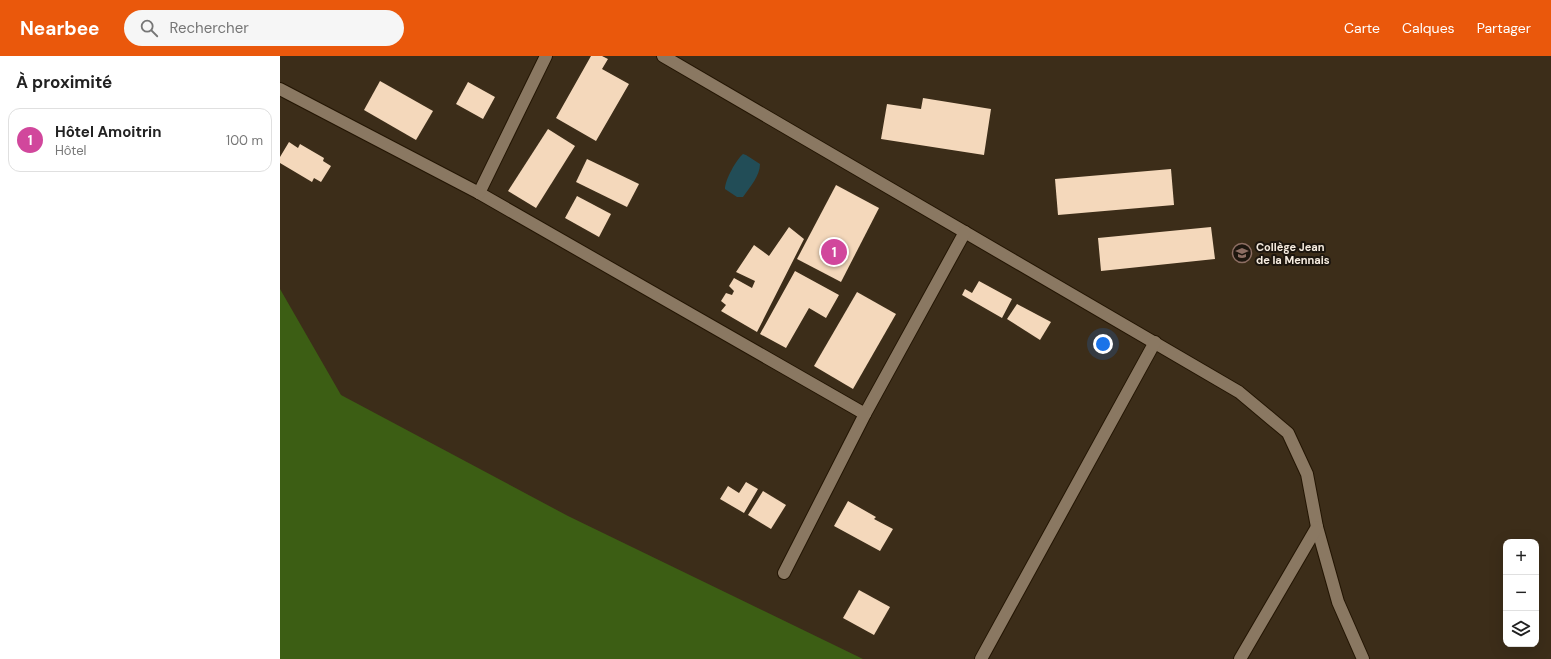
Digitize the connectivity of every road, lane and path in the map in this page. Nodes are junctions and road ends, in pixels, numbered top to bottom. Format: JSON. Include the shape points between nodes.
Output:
{"nodes":[{"id":1,"x":546,"y":56,"type":"edge"},
{"id":2,"x":663,"y":56,"type":"edge"},
{"id":3,"x":280,"y":89,"type":"edge"},
{"id":4,"x":479,"y":193,"type":"junction"},
{"id":5,"x":965,"y":232,"type":"junction"},
{"id":6,"x":1155,"y":342,"type":"junction"},
{"id":7,"x":865,"y":414,"type":"junction"},
{"id":8,"x":1317,"y":526,"type":"junction"},
{"id":9,"x":784,"y":573,"type":"dead end"},
{"id":10,"x":981,"y":659,"type":"edge"},
{"id":11,"x":1240,"y":659,"type":"edge"},
{"id":12,"x":1363,"y":659,"type":"edge"}],
"edges":[{"from":1,"to":4,"type":"street"},
{"from":2,"to":5,"type":"street"},
{"from":3,"to":4,"type":"street"},
{"from":4,"to":7,"type":"street"},
{"from":5,"to":6,"type":"street"},
{"from":5,"to":7,"type":"street"},
{"from":6,"to":8,"type":"street","via":[[1240,392],[1288,433],[1307,474]]},
{"from":6,"to":10,"type":"street"},
{"from":7,"to":9,"type":"street"},
{"from":8,"to":11,"type":"street"},
{"from":8,"to":12,"type":"street","via":[[1338,602]]}]}
